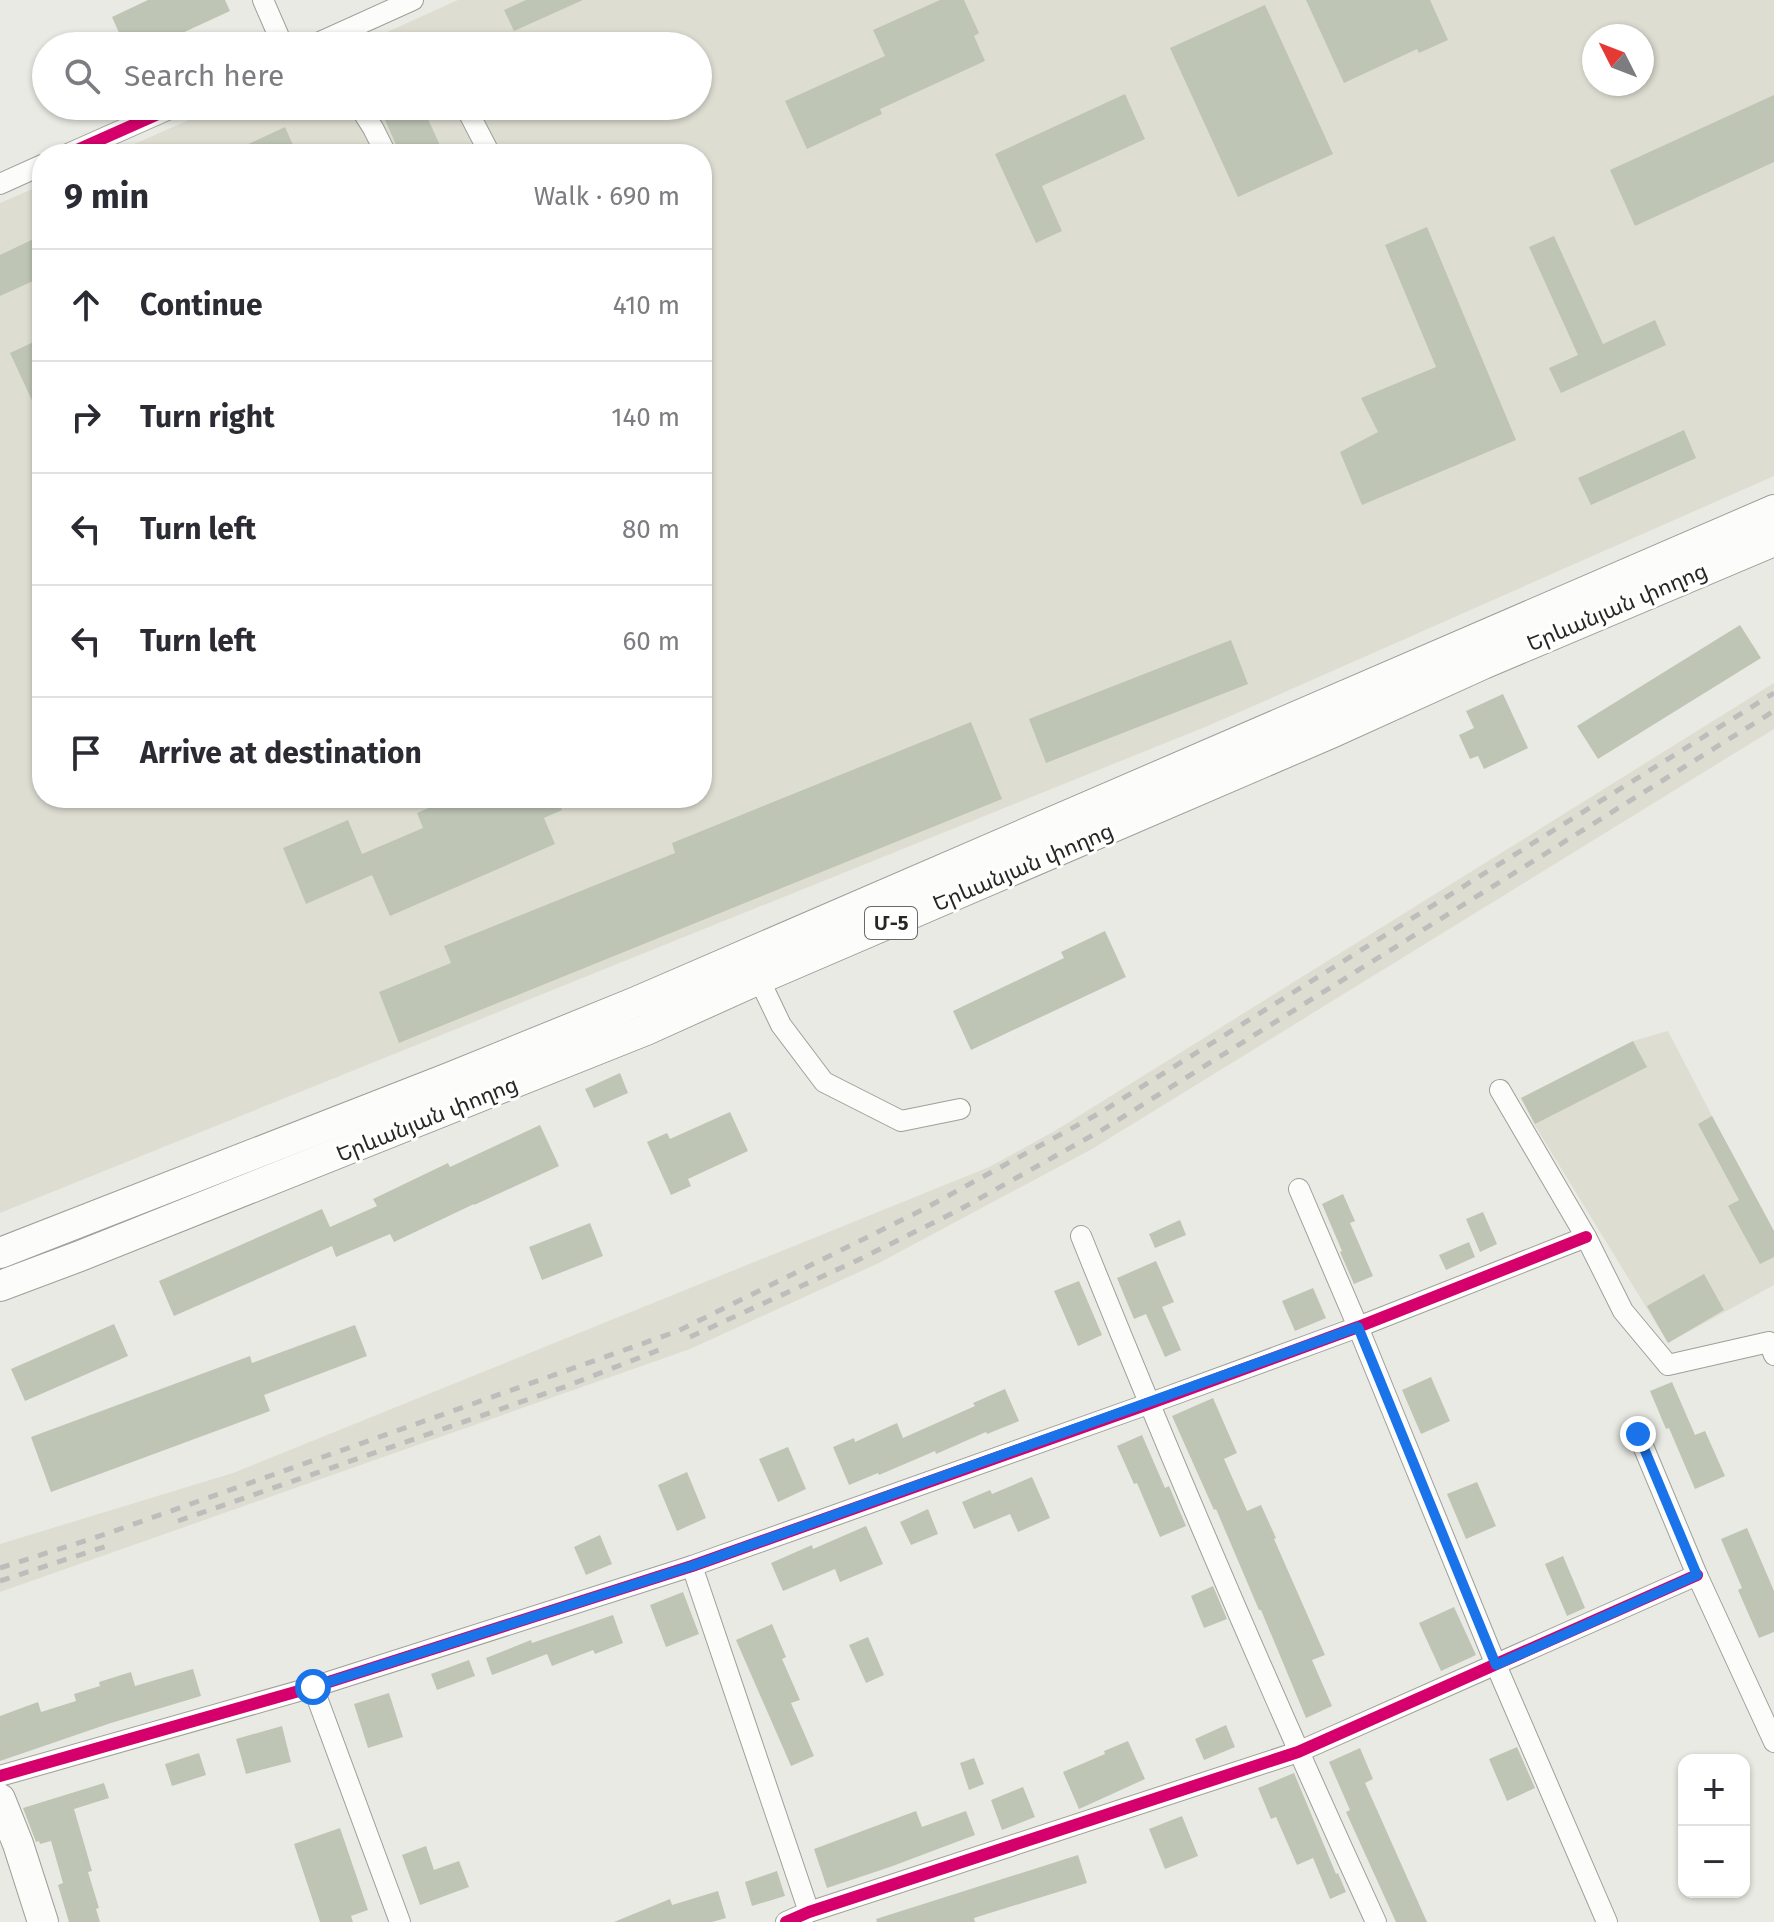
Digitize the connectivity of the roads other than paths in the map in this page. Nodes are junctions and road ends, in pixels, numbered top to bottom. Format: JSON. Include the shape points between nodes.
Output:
{"nodes":[{"id":1,"x":263,"y":0,"type":"edge"},
{"id":2,"x":413,"y":0,"type":"edge"},
{"id":3,"x":277,"y":32,"type":"edge"},
{"id":4,"x":342,"y":32,"type":"edge"},
{"id":5,"x":144,"y":120,"type":"edge"},
{"id":6,"x":368,"y":120,"type":"edge"},
{"id":7,"x":472,"y":120,"type":"edge"},
{"id":8,"x":90,"y":144,"type":"edge"},
{"id":9,"x":381,"y":144,"type":"edge"},
{"id":10,"x":485,"y":144,"type":"edge"},
{"id":11,"x":32,"y":170,"type":"edge"},
{"id":12,"x":0,"y":184,"type":"edge"},
{"id":13,"x":1774,"y":510,"type":"edge"},
{"id":14,"x":1774,"y":541,"type":"edge"},
{"id":15,"x":946,"y":885,"type":"junction"},
{"id":16,"x":759,"y":979,"type":"junction"},
{"id":17,"x":641,"y":1016,"type":"junction"},
{"id":18,"x":1500,"y":1090,"type":"dead end"},
{"id":19,"x":960,"y":1109,"type":"dead end"},
{"id":20,"x":1299,"y":1189,"type":"dead end"},
{"id":21,"x":1081,"y":1236,"type":"dead end"},
{"id":22,"x":1586,"y":1237,"type":"junction"},
{"id":23,"x":0,"y":1253,"type":"edge"},
{"id":24,"x":0,"y":1286,"type":"edge"},
{"id":25,"x":1358,"y":1327,"type":"junction"},
{"id":26,"x":1774,"y":1355,"type":"edge"},
{"id":27,"x":1148,"y":1404,"type":"junction"},
{"id":28,"x":1638,"y":1434,"type":"dead end"},
{"id":29,"x":692,"y":1566,"type":"junction"},
{"id":30,"x":1697,"y":1575,"type":"junction"},
{"id":31,"x":1496,"y":1665,"type":"junction"},
{"id":32,"x":313,"y":1687,"type":"junction"},
{"id":33,"x":1774,"y":1742,"type":"edge"},
{"id":34,"x":1298,"y":1752,"type":"junction"},
{"id":35,"x":0,"y":1776,"type":"edge"},
{"id":36,"x":0,"y":1799,"type":"edge"},
{"id":37,"x":809,"y":1912,"type":"junction"},
{"id":38,"x":43,"y":1922,"type":"edge"},
{"id":39,"x":400,"y":1922,"type":"edge"},
{"id":40,"x":786,"y":1922,"type":"edge"},
{"id":41,"x":1376,"y":1922,"type":"edge"},
{"id":42,"x":1607,"y":1922,"type":"edge"}],
"edges":[{"from":1,"to":3,"type":"street"},
{"from":2,"to":4,"type":"street"},
{"from":5,"to":8,"type":"street"},
{"from":6,"to":9,"type":"street"},
{"from":7,"to":10,"type":"street"},
{"from":11,"to":12,"type":"street"},
{"from":13,"to":15,"type":"highway","name":"Երևանյան փողոց","number":"Մ-5"},
{"from":14,"to":15,"type":"highway","name":"Երևանյան փողոց","number":"Մ-5","via":[[1331,733]]},
{"from":15,"to":16,"type":"highway","name":"Երևանյան փողոց","number":"Մ-5"},
{"from":15,"to":17,"type":"highway","name":"Երևանյան փողոց","number":"Մ-5"},
{"from":16,"to":17,"type":"highway","name":"Երևանյան փողոց","number":"Մ-5"},
{"from":16,"to":19,"type":"street","via":[[781,1025],[824,1082],[901,1121]]},
{"from":17,"to":23,"type":"highway","name":"Երևանյան փողոց","number":"Մ-5","via":[[421,1090]]},
{"from":17,"to":24,"type":"highway","name":"Երևանյան փողոց","number":"Մ-5"},
{"from":18,"to":22,"type":"street"},
{"from":20,"to":25,"type":"street"},
{"from":21,"to":27,"type":"street"},
{"from":22,"to":25,"type":"street"},
{"from":22,"to":26,"type":"street","via":[[1623,1311],[1668,1365],[1769,1342]]},
{"from":25,"to":27,"type":"street"},
{"from":25,"to":31,"type":"street"},
{"from":27,"to":29,"type":"street"},
{"from":27,"to":34,"type":"street"},
{"from":28,"to":30,"type":"street"},
{"from":29,"to":32,"type":"street"},
{"from":29,"to":37,"type":"street"},
{"from":30,"to":31,"type":"street"},
{"from":30,"to":33,"type":"street"},
{"from":31,"to":34,"type":"street"},
{"from":31,"to":42,"type":"street"},
{"from":32,"to":35,"type":"street"},
{"from":32,"to":39,"type":"street"},
{"from":34,"to":37,"type":"street"},
{"from":34,"to":41,"type":"street"},
{"from":36,"to":38,"type":"highway"},
{"from":37,"to":40,"type":"street"}]}
